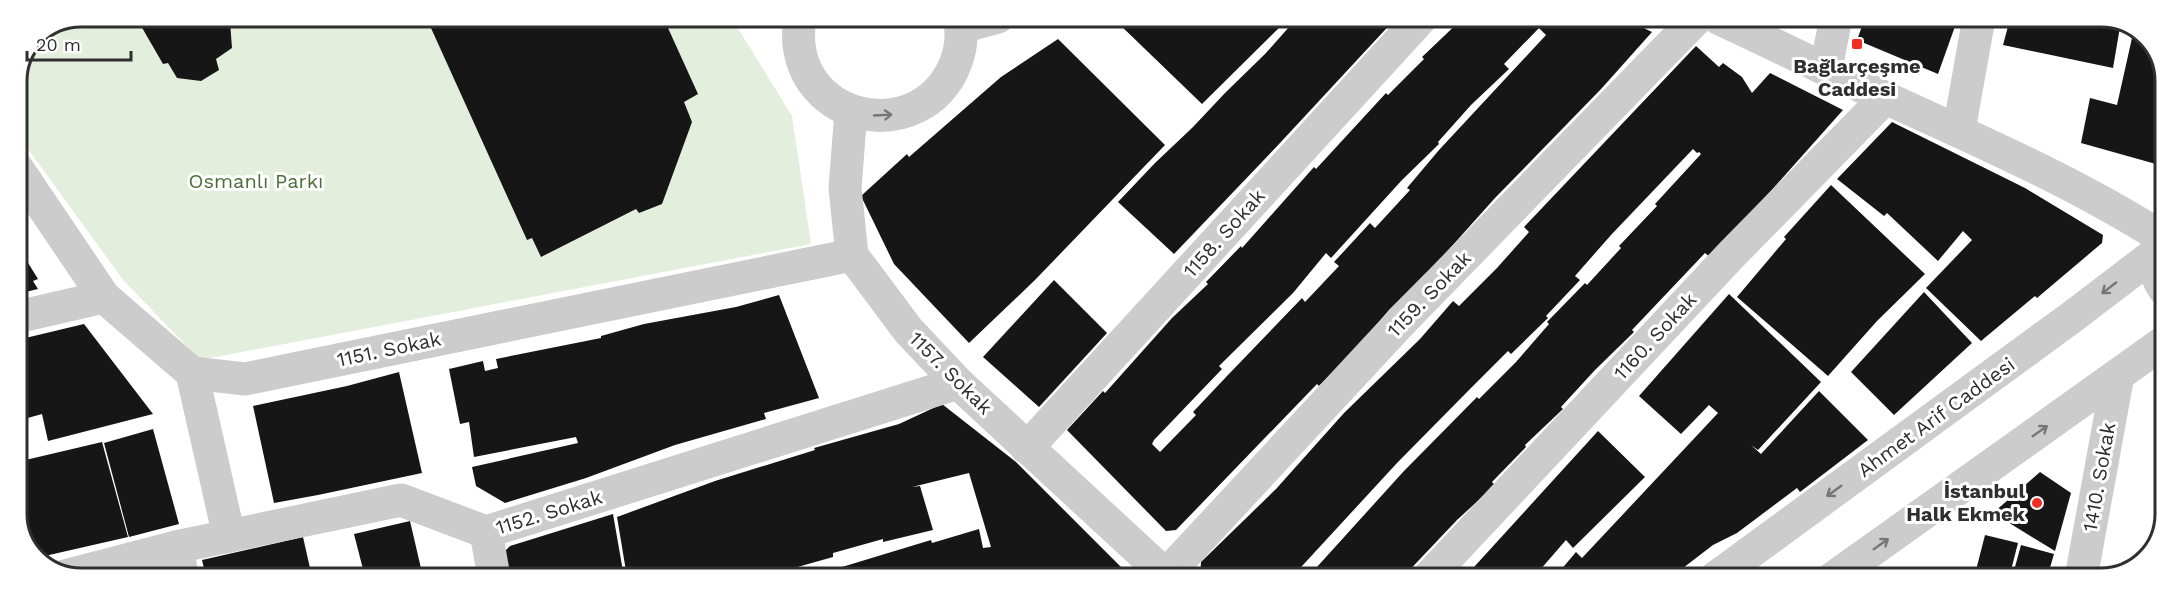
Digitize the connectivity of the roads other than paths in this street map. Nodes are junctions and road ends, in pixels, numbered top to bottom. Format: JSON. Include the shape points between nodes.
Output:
{"nodes":[{"id":1,"x":960,"y":27,"type":"edge"},
{"id":2,"x":1413,"y":27,"type":"edge"},
{"id":3,"x":1688,"y":27,"type":"edge"},
{"id":4,"x":1737,"y":27,"type":"edge"},
{"id":5,"x":1834,"y":27,"type":"edge"},
{"id":6,"x":1977,"y":27,"type":"edge"},
{"id":7,"x":799,"y":31,"type":"edge"},
{"id":8,"x":1826,"y":68,"type":"junction"},
{"id":9,"x":1885,"y":98,"type":"junction"},
{"id":10,"x":851,"y":111,"type":"junction"},
{"id":11,"x":1959,"y":130,"type":"junction"},
{"id":12,"x":27,"y":184,"type":"edge"},
{"id":13,"x":2155,"y":236,"type":"edge"},
{"id":14,"x":2155,"y":246,"type":"edge"},
{"id":15,"x":852,"y":255,"type":"junction"},
{"id":16,"x":104,"y":297,"type":"junction"},
{"id":17,"x":27,"y":315,"type":"edge"},
{"id":18,"x":2155,"y":348,"type":"edge"},
{"id":19,"x":192,"y":373,"type":"junction"},
{"id":20,"x":2118,"y":375,"type":"junction"},
{"id":21,"x":958,"y":383,"type":"junction"},
{"id":22,"x":1027,"y":448,"type":"junction"},
{"id":23,"x":486,"y":532,"type":"junction"},
{"id":24,"x":229,"y":536,"type":"junction"},
{"id":25,"x":179,"y":562,"type":"edge"},
{"id":26,"x":131,"y":568,"type":"edge"},
{"id":27,"x":492,"y":568,"type":"edge"},
{"id":28,"x":1154,"y":568,"type":"edge"},
{"id":29,"x":1172,"y":568,"type":"edge"},
{"id":30,"x":1437,"y":568,"type":"edge"},
{"id":31,"x":1729,"y":568,"type":"edge"},
{"id":32,"x":1847,"y":568,"type":"edge"},
{"id":33,"x":2083,"y":568,"type":"edge"}],
"edges":[{"from":10,"to":1,"type":"street","one_way":true,"via":[[878,116],[905,112],[930,100],[948,80],[956,63]]},
{"from":2,"to":22,"type":"street","name":"1158. Sokak"},
{"from":3,"to":29,"type":"street","name":"1159. Sokak","via":[[1401,322]]},
{"from":4,"to":8,"type":"street"},
{"from":5,"to":8,"type":"street"},
{"from":6,"to":11,"type":"street"},
{"from":7,"to":10,"type":"street","via":[[804,66],[816,85]]},
{"from":8,"to":9,"type":"street"},
{"from":9,"to":11,"type":"street"},
{"from":9,"to":30,"type":"street","name":"1160. Sokak","via":[[1731,255]]},
{"from":10,"to":15,"type":"street","via":[[845,188]]},
{"from":11,"to":13,"type":"street","via":[[2124,213]]},
{"from":12,"to":16,"type":"street"},
{"from":14,"to":31,"type":"street","name":"Ahmet Arif Caddesi","one_way":true,"via":[[2072,317]]},
{"from":15,"to":19,"type":"street","name":"1151. Sokak","via":[[245,379]]},
{"from":15,"to":21,"type":"street","name":"1157. Sokak","via":[[908,330]]},
{"from":16,"to":17,"type":"street"},
{"from":16,"to":19,"type":"street"},
{"from":18,"to":20,"type":"street"},
{"from":19,"to":24,"type":"street"},
{"from":32,"to":20,"type":"street","one_way":true},
{"from":20,"to":33,"type":"street","name":"1410. Sokak"},
{"from":21,"to":22,"type":"street","name":"1157. Sokak"},
{"from":21,"to":23,"type":"street","name":"1152. Sokak"},
{"from":22,"to":28,"type":"street","name":"1157. Sokak"},
{"from":23,"to":24,"type":"street","name":"1152. Sokak","via":[[401,500]]},
{"from":23,"to":27,"type":"street"},
{"from":24,"to":25,"type":"street","name":"1152. Sokak"},
{"from":25,"to":26,"type":"street","name":"1152. Sokak"}]}
